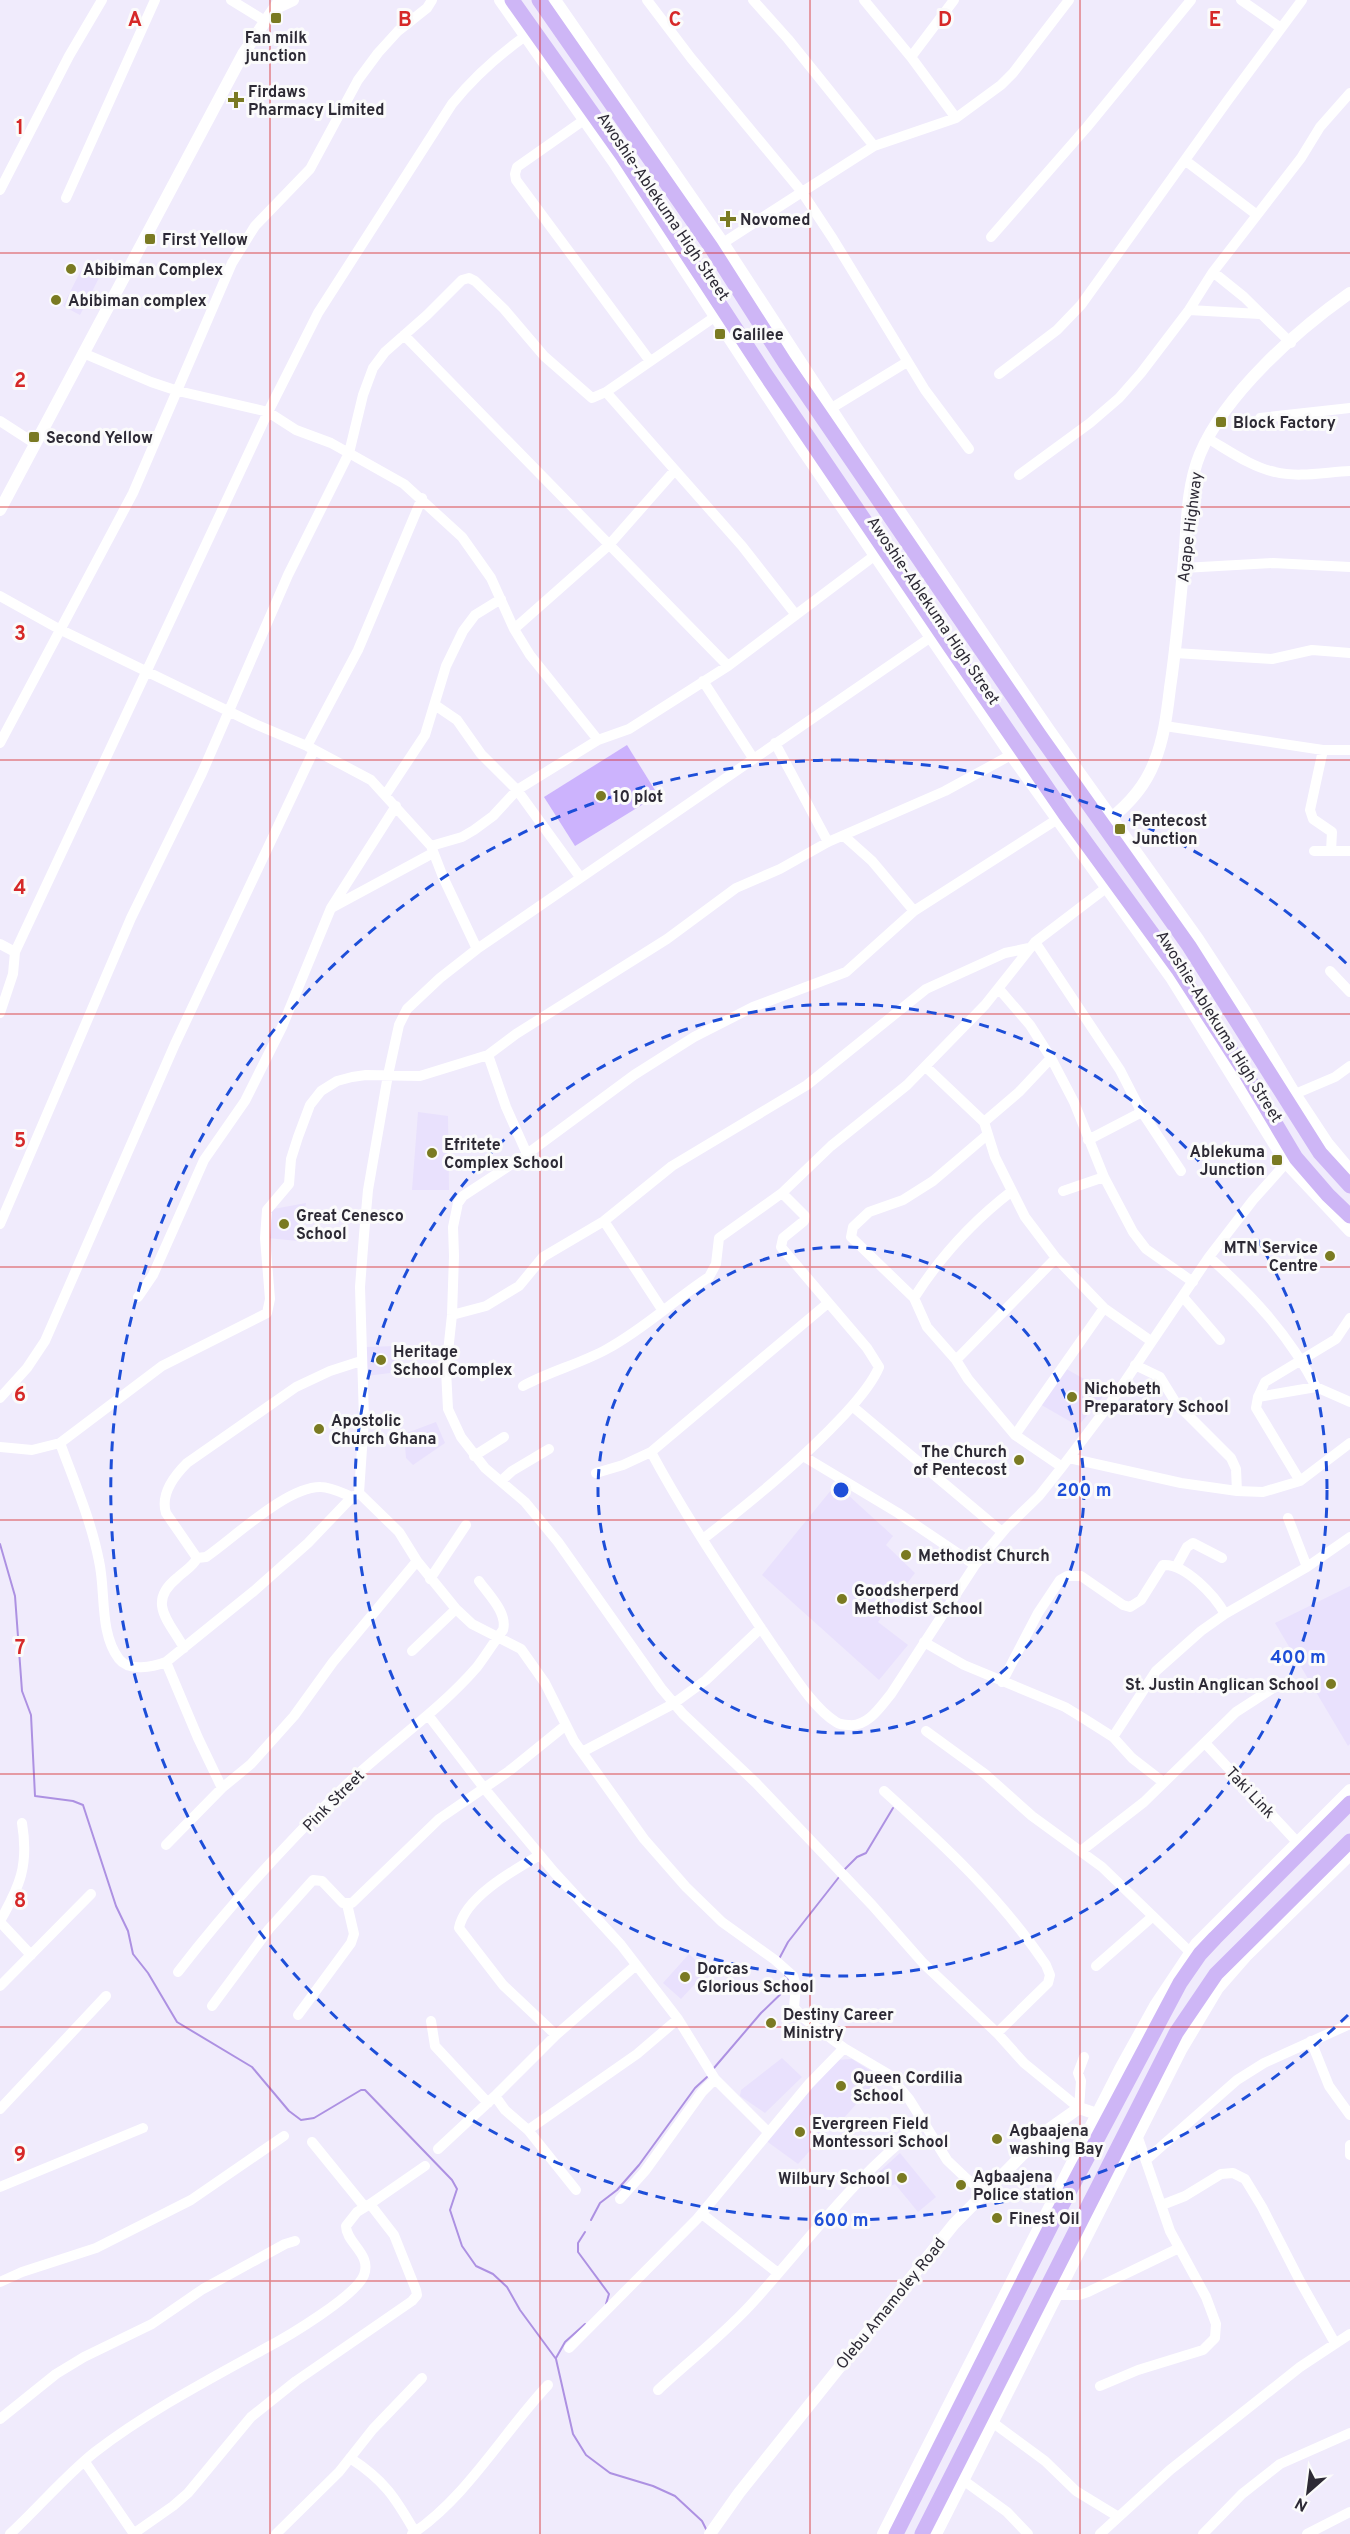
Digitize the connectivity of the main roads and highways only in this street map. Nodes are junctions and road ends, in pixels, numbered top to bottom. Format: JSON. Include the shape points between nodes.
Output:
{"nodes":[{"id":1,"x":513,"y":0,"type":"edge"},
{"id":2,"x":539,"y":0,"type":"edge"},
{"id":3,"x":785,"y":363,"type":"junction"},
{"id":4,"x":764,"y":372,"type":"junction"},
{"id":5,"x":1350,"y":1186,"type":"edge"},
{"id":6,"x":1349,"y":1228,"type":"edge"},
{"id":7,"x":1350,"y":1803,"type":"edge"},
{"id":8,"x":1350,"y":1841,"type":"edge"},
{"id":9,"x":1051,"y":2226,"type":"junction"},
{"id":10,"x":1071,"y":2237,"type":"junction"},
{"id":11,"x":942,"y":2446,"type":"junction"},
{"id":12,"x":961,"y":2457,"type":"junction"},
{"id":13,"x":896,"y":2534,"type":"edge"},
{"id":14,"x":922,"y":2534,"type":"edge"}],
"edges":[{"from":1,"to":4,"type":"main road","name":"Awoshie-Ablekuma High Street"},
{"from":2,"to":3,"type":"main road","name":"Awoshie-Ablekuma High Street","via":[[587,59]]},
{"from":3,"to":4,"type":"main road"},
{"from":3,"to":5,"type":"main road","name":"Awoshie-Ablekuma High Street","via":[[1193,942],[1320,1153]]},
{"from":4,"to":6,"type":"main road","name":"Awoshie-Ablekuma High Street","via":[[1043,782],[1178,969],[1246,1074],[1278,1140]]},
{"from":7,"to":9,"type":"main road","via":[[1243,1904],[1200,1954],[1180,1983]]},
{"from":8,"to":10,"type":"main road","via":[[1216,1974],[1176,2033],[1115,2166]]},
{"from":9,"to":10,"type":"main road"},
{"from":9,"to":11,"type":"main road"},
{"from":10,"to":12,"type":"main road"},
{"from":11,"to":12,"type":"main road","via":[[951,2455]]},
{"from":11,"to":13,"type":"main road"},
{"from":12,"to":14,"type":"main road"}]}
